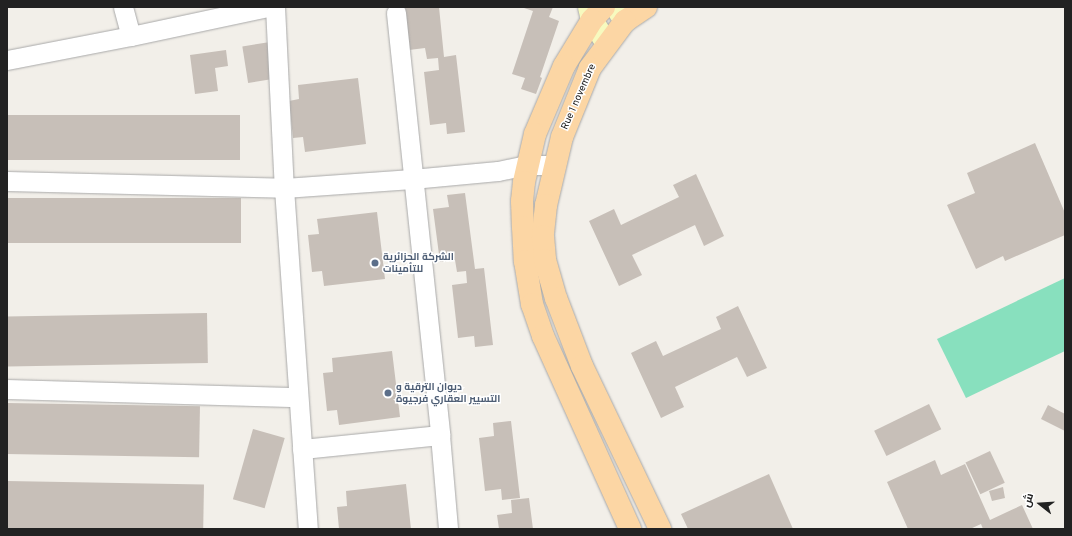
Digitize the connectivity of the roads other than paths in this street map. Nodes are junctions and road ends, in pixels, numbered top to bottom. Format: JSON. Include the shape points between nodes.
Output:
{"nodes":[{"id":1,"x":123,"y":7,"type":"edge"},
{"id":2,"x":268,"y":7,"type":"edge"},
{"id":3,"x":275,"y":7,"type":"edge"},
{"id":4,"x":646,"y":7,"type":"edge"},
{"id":5,"x":595,"y":11,"type":"edge"},
{"id":6,"x":396,"y":13,"type":"dead end"},
{"id":7,"x":620,"y":14,"type":"edge"},
{"id":8,"x":130,"y":36,"type":"junction"},
{"id":9,"x":607,"y":44,"type":"junction"},
{"id":10,"x":7,"y":60,"type":"edge"},
{"id":11,"x":526,"y":165,"type":"junction"},
{"id":12,"x":554,"y":165,"type":"junction"},
{"id":13,"x":412,"y":179,"type":"junction"},
{"id":14,"x":7,"y":181,"type":"edge"},
{"id":15,"x":284,"y":188,"type":"junction"},
{"id":16,"x":7,"y":389,"type":"edge"},
{"id":17,"x":298,"y":397,"type":"junction"},
{"id":18,"x":440,"y":435,"type":"junction"},
{"id":19,"x":302,"y":449,"type":"junction"},
{"id":20,"x":308,"y":529,"type":"edge"},
{"id":21,"x":448,"y":529,"type":"edge"},
{"id":22,"x":630,"y":529,"type":"edge"},
{"id":23,"x":660,"y":529,"type":"edge"}],
"edges":[{"from":1,"to":8,"type":"street"},
{"from":2,"to":8,"type":"street"},
{"from":3,"to":15,"type":"street"},
{"from":4,"to":7,"type":"main road","name":"Rue 1 novembre"},
{"from":5,"to":9,"type":"main road"},
{"from":5,"to":11,"type":"main road","via":[[564,66],[534,134]]},
{"from":6,"to":13,"type":"street"},
{"from":7,"to":9,"type":"main road","name":"Rue 1 novembre"},
{"from":8,"to":10,"type":"street"},
{"from":9,"to":12,"type":"main road","name":"Rue 1 novembre","via":[[590,68],[562,137]]},
{"from":11,"to":12,"type":"street"},
{"from":11,"to":13,"type":"street","via":[[498,171]]},
{"from":11,"to":22,"type":"main road","via":[[522,201],[525,261],[532,304]]},
{"from":12,"to":23,"type":"main road","name":"Rue 1 novembre","via":[[543,236],[556,298],[582,366]]},
{"from":13,"to":15,"type":"street"},
{"from":13,"to":18,"type":"street"},
{"from":14,"to":15,"type":"street"},
{"from":15,"to":17,"type":"street"},
{"from":16,"to":17,"type":"street"},
{"from":17,"to":19,"type":"street"},
{"from":18,"to":19,"type":"street"},
{"from":18,"to":21,"type":"street"},
{"from":19,"to":20,"type":"street"}]}
